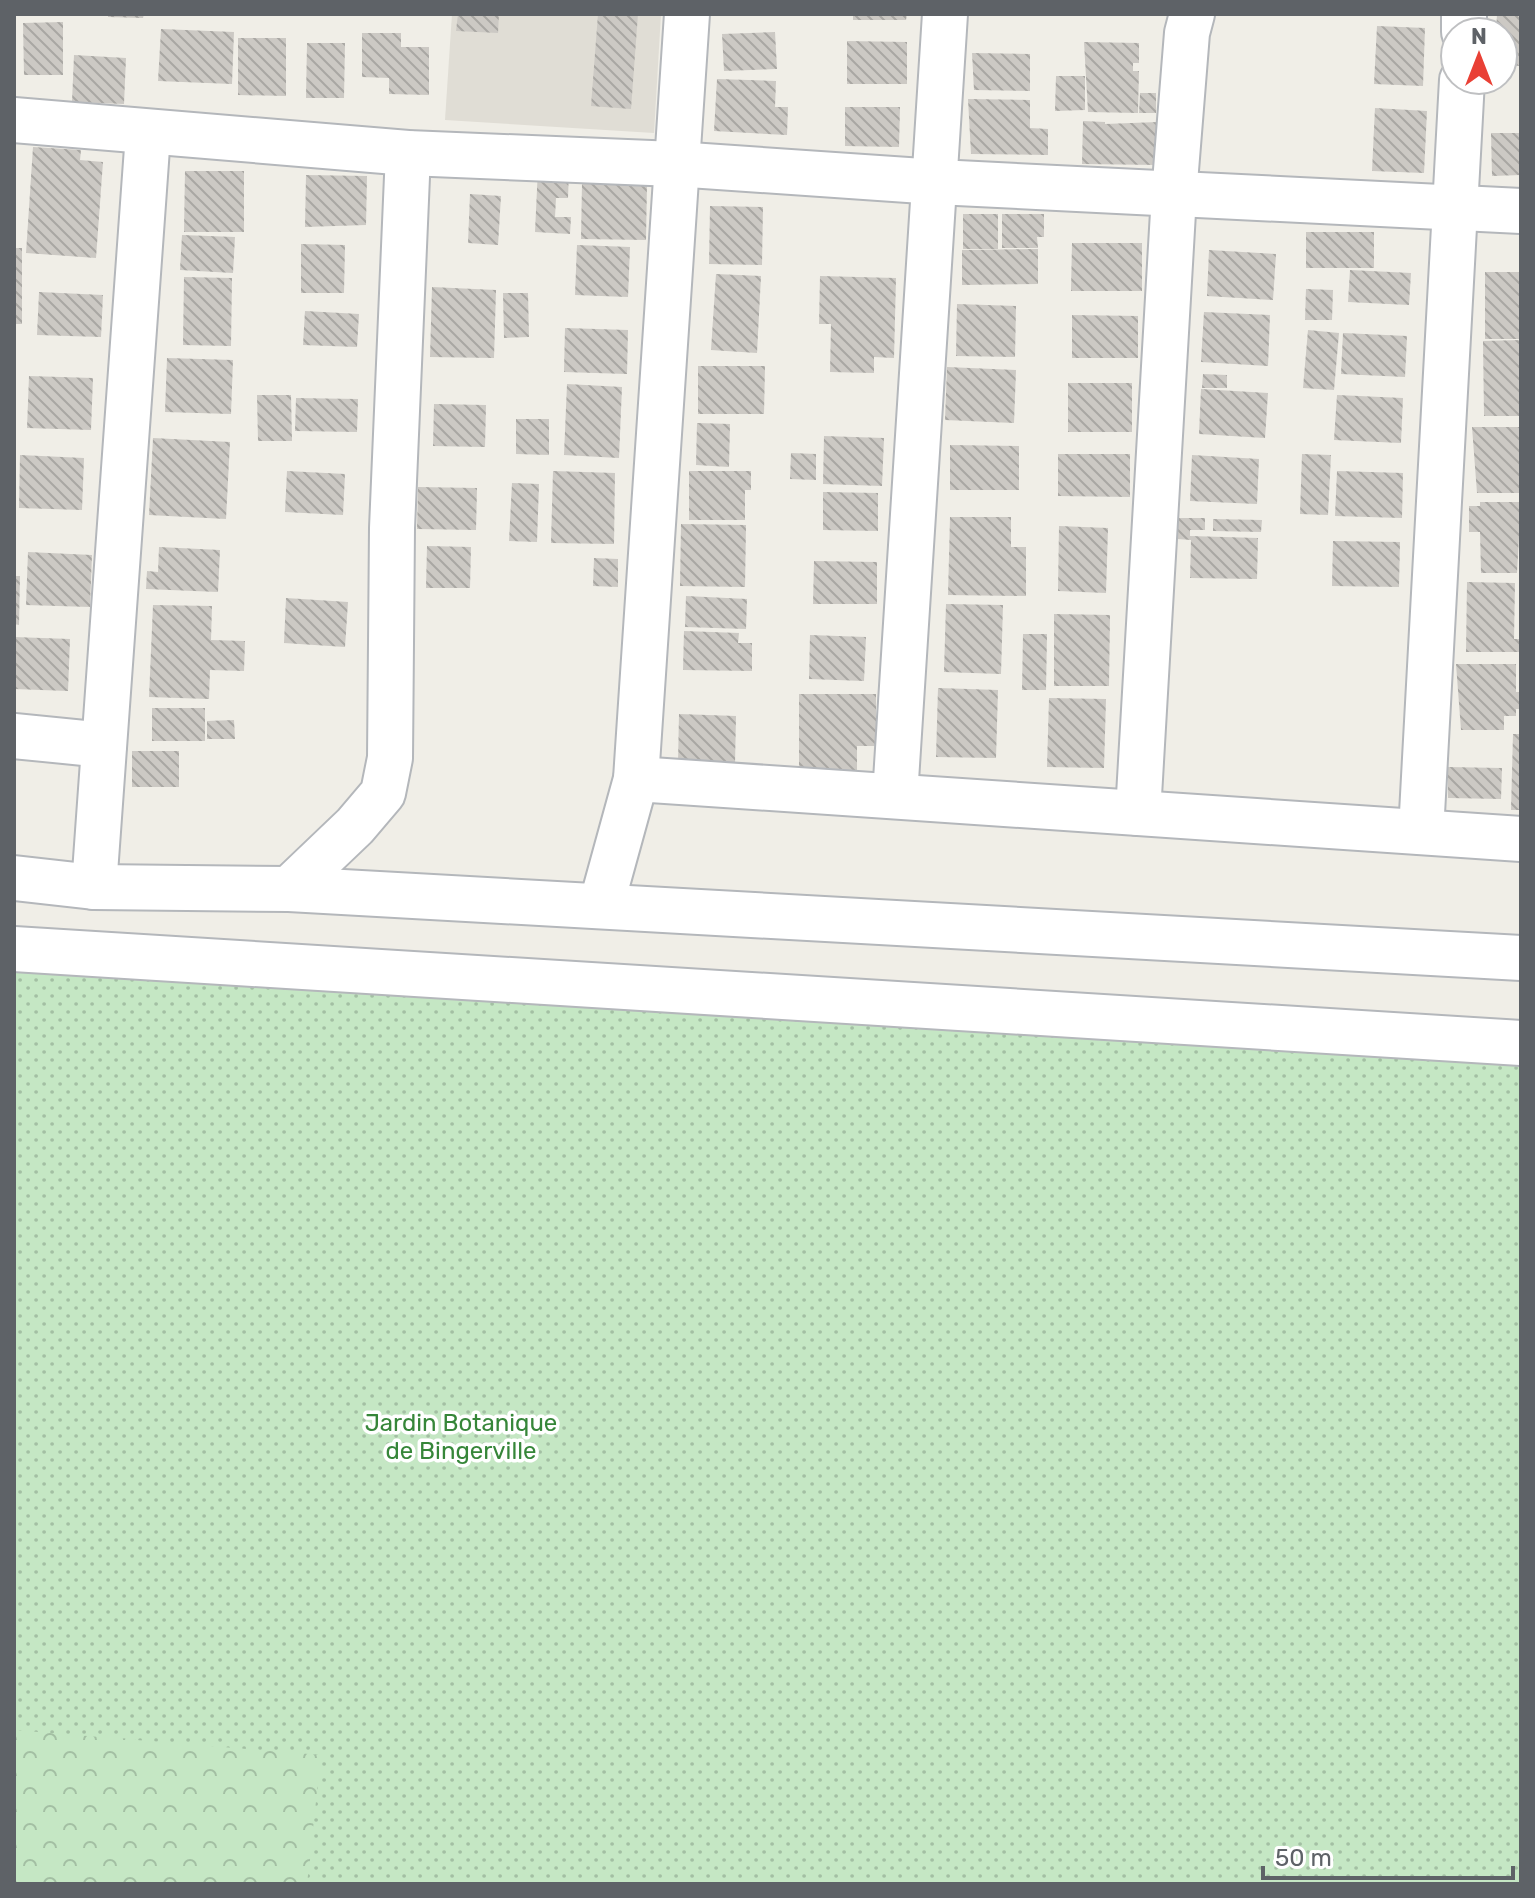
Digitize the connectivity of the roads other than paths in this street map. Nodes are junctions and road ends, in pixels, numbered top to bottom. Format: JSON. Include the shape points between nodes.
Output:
{"nodes":[{"id":1,"x":687,"y":14,"type":"edge"},
{"id":2,"x":945,"y":14,"type":"edge"},
{"id":3,"x":1192,"y":14,"type":"edge"},
{"id":4,"x":1461,"y":96,"type":"edge"},
{"id":5,"x":14,"y":120,"type":"edge"},
{"id":6,"x":148,"y":134,"type":"junction"},
{"id":7,"x":408,"y":153,"type":"junction"},
{"id":8,"x":675,"y":164,"type":"junction"},
{"id":9,"x":937,"y":182,"type":"junction"},
{"id":10,"x":1174,"y":195,"type":"junction"},
{"id":11,"x":1456,"y":211,"type":"junction"},
{"id":12,"x":1521,"y":211,"type":"edge"},
{"id":13,"x":14,"y":736,"type":"edge"},
{"id":14,"x":104,"y":745,"type":"junction"},
{"id":15,"x":636,"y":779,"type":"junction"},
{"id":16,"x":895,"y":796,"type":"junction"},
{"id":17,"x":1138,"y":813,"type":"junction"},
{"id":18,"x":1421,"y":832,"type":"junction"},
{"id":19,"x":1521,"y":839,"type":"edge"},
{"id":20,"x":14,"y":878,"type":"edge"},
{"id":21,"x":94,"y":887,"type":"junction"},
{"id":22,"x":289,"y":889,"type":"junction"},
{"id":23,"x":601,"y":906,"type":"junction"},
{"id":24,"x":14,"y":949,"type":"edge"},
{"id":25,"x":1521,"y":958,"type":"edge"},
{"id":26,"x":1521,"y":1043,"type":"edge"}],
"edges":[{"from":1,"to":8,"type":"street"},
{"from":2,"to":9,"type":"street"},
{"from":3,"to":10,"type":"street"},
{"from":4,"to":11,"type":"street"},
{"from":5,"to":6,"type":"street"},
{"from":6,"to":7,"type":"street"},
{"from":6,"to":14,"type":"street"},
{"from":7,"to":8,"type":"street"},
{"from":7,"to":22,"type":"street","via":[[392,528],[390,758],[383,793]]},
{"from":8,"to":9,"type":"street"},
{"from":8,"to":15,"type":"street"},
{"from":9,"to":10,"type":"street"},
{"from":9,"to":16,"type":"street"},
{"from":10,"to":11,"type":"street"},
{"from":10,"to":17,"type":"street"},
{"from":11,"to":12,"type":"street"},
{"from":11,"to":18,"type":"street"},
{"from":13,"to":14,"type":"street"},
{"from":14,"to":21,"type":"street"},
{"from":15,"to":16,"type":"street"},
{"from":15,"to":23,"type":"street"},
{"from":16,"to":17,"type":"street"},
{"from":17,"to":18,"type":"street"},
{"from":18,"to":19,"type":"street"},
{"from":20,"to":21,"type":"street"},
{"from":21,"to":22,"type":"street"},
{"from":22,"to":23,"type":"street"},
{"from":23,"to":25,"type":"street"},
{"from":24,"to":26,"type":"street"}]}
